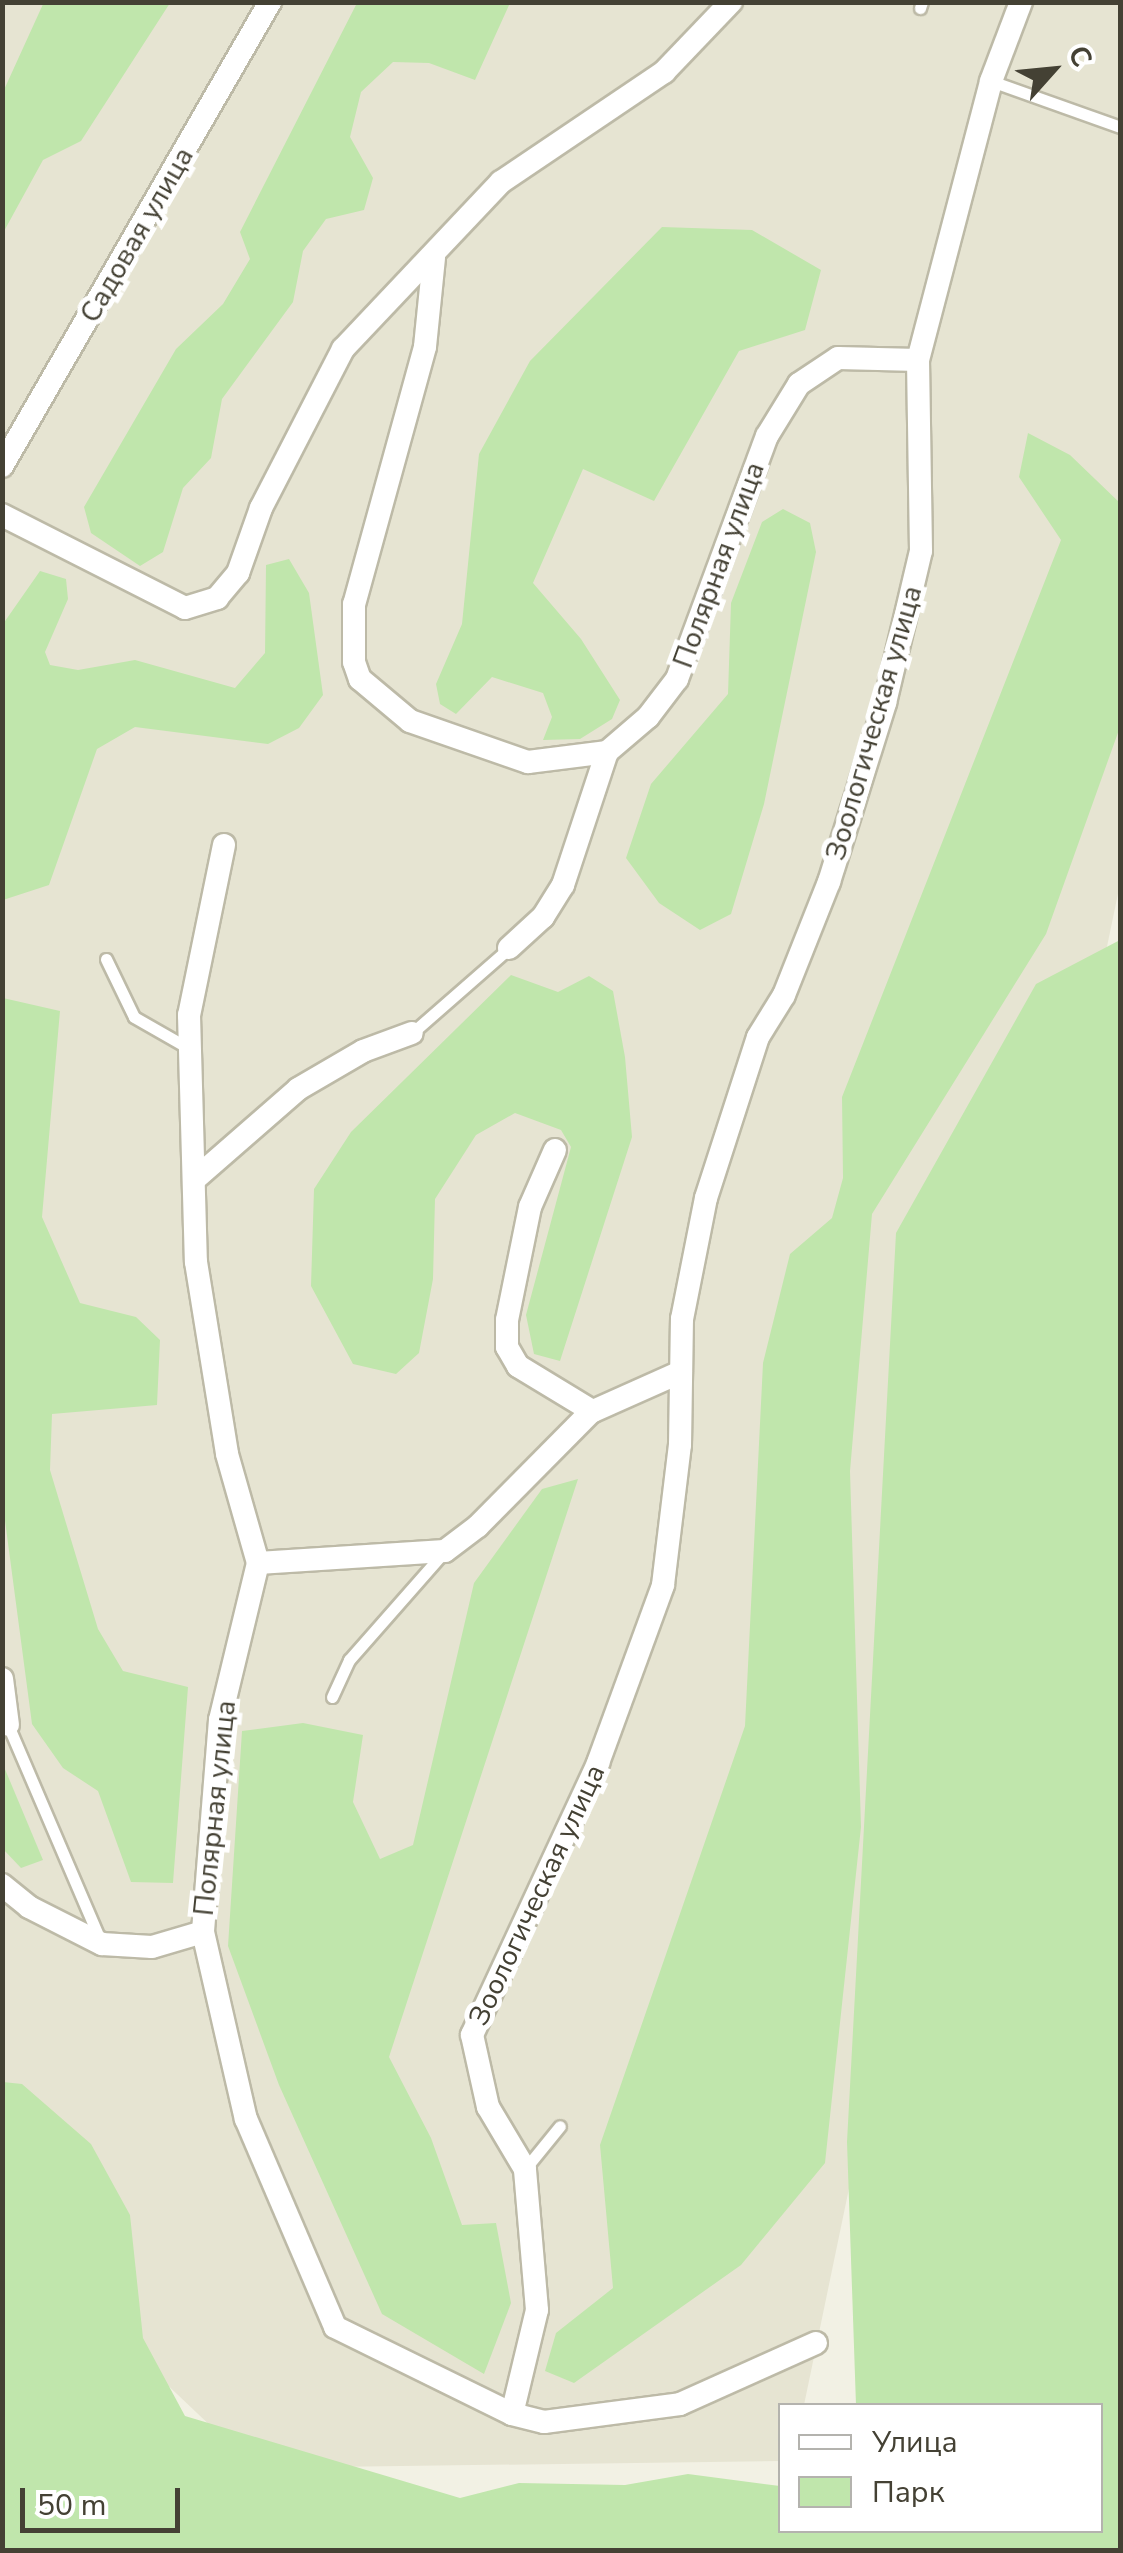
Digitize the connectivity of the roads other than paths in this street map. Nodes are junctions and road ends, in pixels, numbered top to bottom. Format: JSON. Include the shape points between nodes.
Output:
{"nodes":[{"id":1,"x":270,"y":2,"type":"edge"},
{"id":2,"x":731,"y":2,"type":"edge"},
{"id":3,"x":1021,"y":2,"type":"edge"},
{"id":4,"x":991,"y":80,"type":"junction"},
{"id":5,"x":1120,"y":127,"type":"edge"},
{"id":6,"x":434,"y":258,"type":"junction"},
{"id":7,"x":918,"y":360,"type":"junction"},
{"id":8,"x":2,"y":466,"type":"edge"},
{"id":9,"x":2,"y":516,"type":"edge"},
{"id":10,"x":606,"y":752,"type":"junction"},
{"id":11,"x":224,"y":845,"type":"dead end"},
{"id":12,"x":509,"y":948,"type":"joint"},
{"id":13,"x":106,"y":959,"type":"dead end"},
{"id":14,"x":412,"y":1033,"type":"joint"},
{"id":15,"x":190,"y":1048,"type":"junction"},
{"id":16,"x":554,"y":1150,"type":"dead end"},
{"id":17,"x":195,"y":1179,"type":"junction"},
{"id":18,"x":681,"y":1372,"type":"junction"},
{"id":19,"x":592,"y":1411,"type":"junction"},
{"id":20,"x":445,"y":1550,"type":"junction"},
{"id":21,"x":258,"y":1562,"type":"junction"},
{"id":22,"x":2,"y":1678,"type":"edge"},
{"id":23,"x":332,"y":1697,"type":"dead end"},
{"id":24,"x":8,"y":1725,"type":"joint"},
{"id":25,"x":2,"y":1884,"type":"edge"},
{"id":26,"x":203,"y":1932,"type":"junction"},
{"id":27,"x":102,"y":1944,"type":"junction"},
{"id":28,"x":560,"y":2126,"type":"dead end"},
{"id":29,"x":525,"y":2170,"type":"junction"},
{"id":30,"x":816,"y":2343,"type":"dead end"},
{"id":31,"x":512,"y":2414,"type":"junction"}],
"edges":[{"from":1,"to":8,"type":"street","name":"Садовая улица"},
{"from":2,"to":6,"type":"street","via":[[664,72],[501,182]]},
{"from":3,"to":4,"type":"street","name":"Зоологическая улица"},
{"from":4,"to":5,"type":"lane"},
{"from":4,"to":7,"type":"street","name":"Зоологическая улица"},
{"from":6,"to":9,"type":"street","via":[[343,349],[261,508],[238,573],[216,598],[185,608]]},
{"from":6,"to":10,"type":"street","via":[[425,347],[354,604],[354,662],[360,679],[410,721],[528,762]]},
{"from":7,"to":10,"type":"street","name":"Полярная улица","via":[[838,358],[799,384],[760,454],[677,679],[648,717]]},
{"from":7,"to":18,"type":"street","name":"Зоологическая улица","via":[[921,551],[885,703],[829,882],[784,995],[758,1037],[706,1198],[682,1320]]},
{"from":10,"to":12,"type":"street","via":[[563,885]]},
{"from":11,"to":15,"type":"street","name":"Полярная улица","via":[[188,1014]]},
{"from":12,"to":14,"type":"lane"},
{"from":13,"to":15,"type":"lane","via":[[134,1016]]},
{"from":14,"to":17,"type":"street","via":[[363,1051],[298,1089]]},
{"from":15,"to":17,"type":"street","name":"Полярная улица"},
{"from":16,"to":19,"type":"street","via":[[530,1207],[506,1320],[507,1347],[518,1366]]},
{"from":17,"to":21,"type":"street","name":"Полярная улица","via":[[196,1262],[224,1435]]},
{"from":18,"to":19,"type":"street"},
{"from":18,"to":29,"type":"street","name":"Зоологическая улица","via":[[680,1445],[662,1586],[598,1763],[472,2035],[488,2107]]},
{"from":19,"to":20,"type":"street","via":[[478,1526]]},
{"from":20,"to":21,"type":"street"},
{"from":20,"to":23,"type":"lane","via":[[349,1660]]},
{"from":21,"to":26,"type":"street","name":"Полярная улица","via":[[220,1720]]},
{"from":22,"to":24,"type":"street"},
{"from":24,"to":27,"type":"lane"},
{"from":25,"to":27,"type":"street","via":[[29,1907]]},
{"from":26,"to":27,"type":"street","via":[[152,1947]]},
{"from":26,"to":31,"type":"street","name":"Полярная улица","via":[[246,2119],[335,2327]]},
{"from":28,"to":29,"type":"lane"},
{"from":29,"to":31,"type":"street","via":[[522,2198],[538,2310]]},
{"from":30,"to":31,"type":"street","name":"Полярная улица","via":[[680,2404],[544,2422]]}]}
